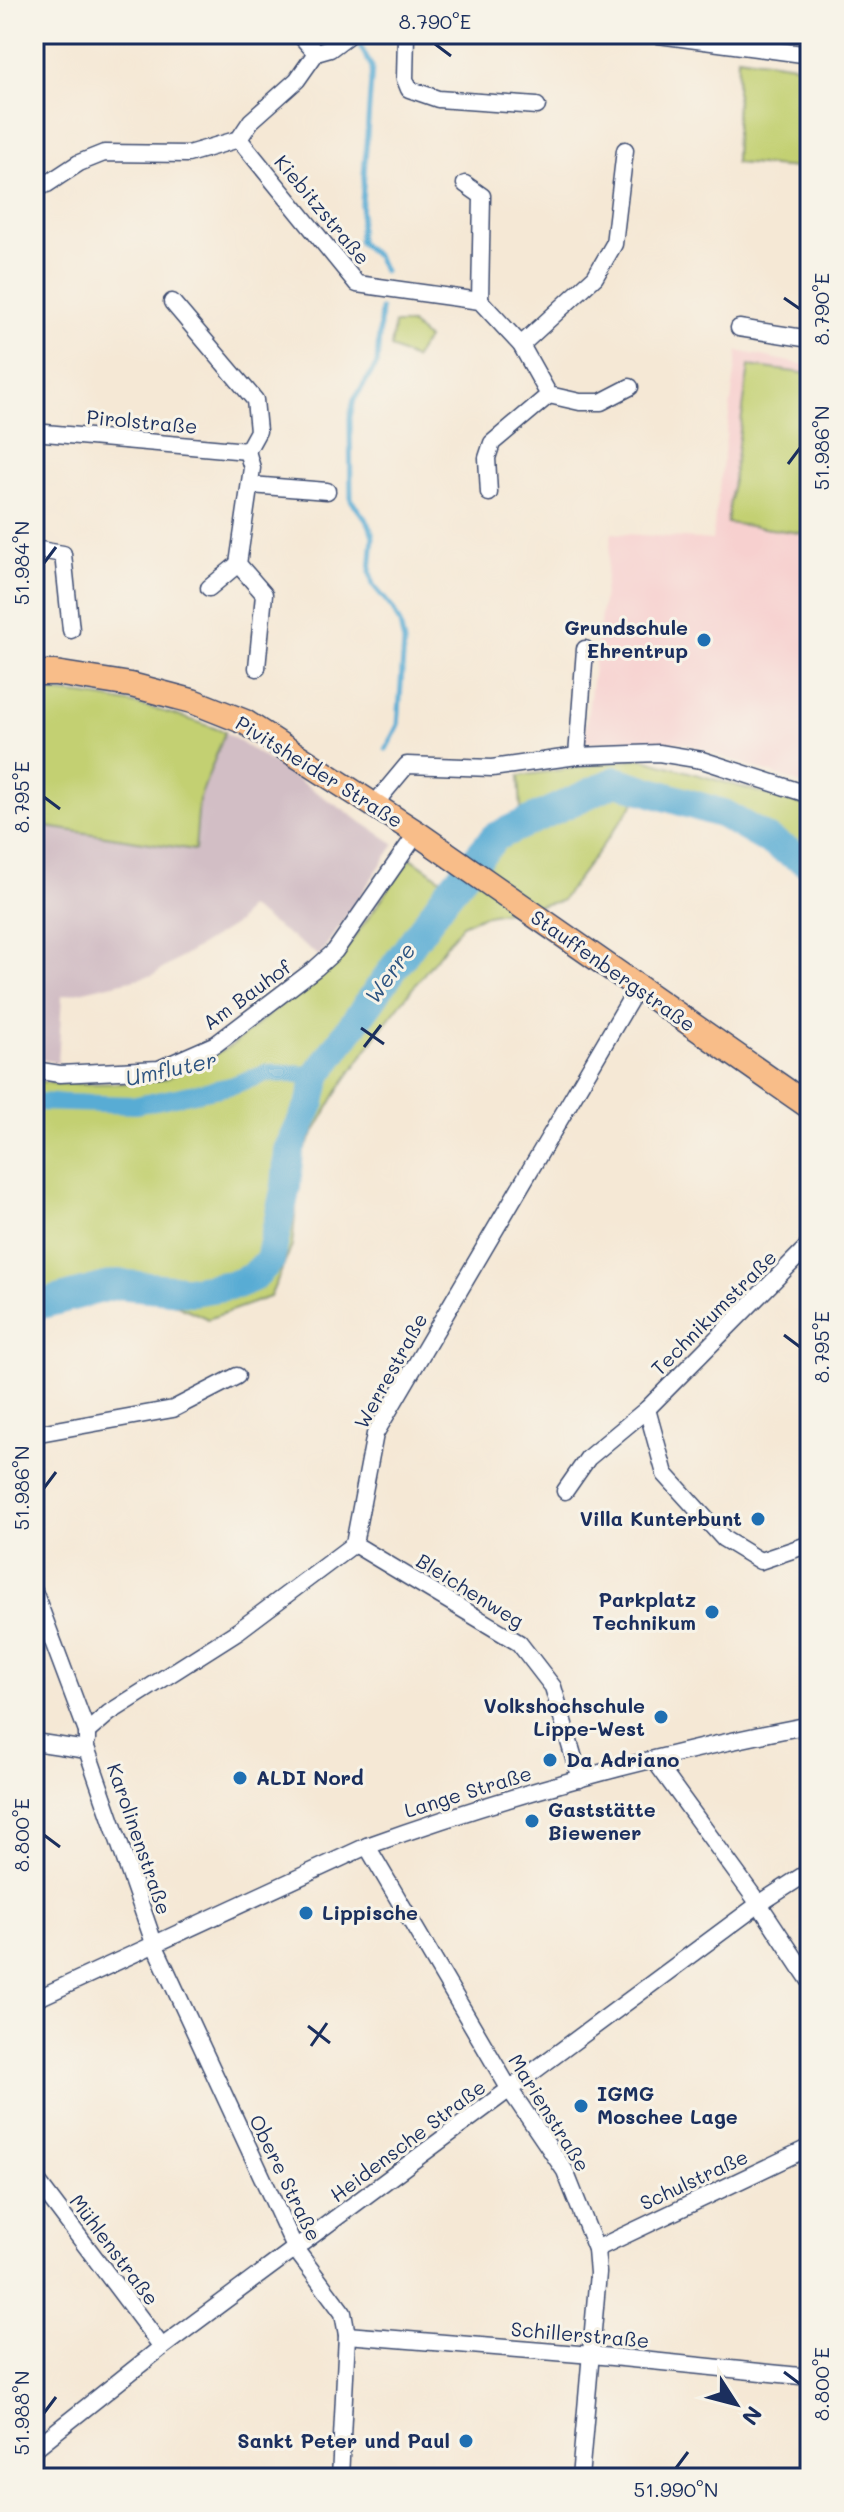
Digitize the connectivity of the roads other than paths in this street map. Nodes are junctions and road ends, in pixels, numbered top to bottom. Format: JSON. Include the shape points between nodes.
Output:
{"nodes":[{"id":1,"x":299,"y":34,"type":"edge"},
{"id":2,"x":350,"y":34,"type":"edge"},
{"id":3,"x":406,"y":34,"type":"edge"},
{"id":4,"x":651,"y":34,"type":"edge"},
{"id":5,"x":316,"y":53,"type":"junction"},
{"id":6,"x":810,"y":55,"type":"edge"},
{"id":7,"x":537,"y":106,"type":"dead end"},
{"id":8,"x":239,"y":139,"type":"junction"},
{"id":9,"x":625,"y":150,"type":"dead end"},
{"id":10,"x":465,"y":184,"type":"dead end"},
{"id":11,"x":34,"y":189,"type":"edge"},
{"id":12,"x":480,"y":301,"type":"junction"},
{"id":13,"x":172,"y":302,"type":"dead end"},
{"id":14,"x":739,"y":328,"type":"dead end"},
{"id":15,"x":810,"y":339,"type":"edge"},
{"id":16,"x":521,"y":345,"type":"junction"},
{"id":17,"x":630,"y":387,"type":"dead end"},
{"id":18,"x":549,"y":395,"type":"junction"},
{"id":19,"x":34,"y":432,"type":"edge"},
{"id":20,"x":247,"y":451,"type":"junction"},
{"id":21,"x":251,"y":485,"type":"junction"},
{"id":22,"x":327,"y":491,"type":"dead end"},
{"id":23,"x":489,"y":493,"type":"dead end"},
{"id":24,"x":34,"y":549,"type":"edge"},
{"id":25,"x":238,"y":564,"type":"junction"},
{"id":26,"x":209,"y":588,"type":"dead end"},
{"id":27,"x":71,"y":630,"type":"dead end"},
{"id":28,"x":585,"y":649,"type":"dead end"},
{"id":29,"x":257,"y":668,"type":"dead end"},
{"id":30,"x":34,"y":673,"type":"edge"},
{"id":31,"x":577,"y":756,"type":"junction"},
{"id":32,"x":810,"y":795,"type":"edge"},
{"id":33,"x":377,"y":807,"type":"junction"},
{"id":34,"x":417,"y":833,"type":"junction"},
{"id":35,"x":637,"y":988,"type":"junction"},
{"id":36,"x":34,"y":1070,"type":"edge"},
{"id":37,"x":810,"y":1107,"type":"edge"},
{"id":38,"x":810,"y":1244,"type":"edge"},
{"id":39,"x":237,"y":1376,"type":"dead end"},
{"id":40,"x":647,"y":1409,"type":"junction"},
{"id":41,"x":34,"y":1434,"type":"edge"},
{"id":42,"x":565,"y":1491,"type":"dead end"},
{"id":43,"x":354,"y":1544,"type":"junction"},
{"id":44,"x":810,"y":1544,"type":"edge"},
{"id":45,"x":34,"y":1591,"type":"edge"},
{"id":46,"x":810,"y":1725,"type":"edge"},
{"id":47,"x":87,"y":1732,"type":"junction"},
{"id":48,"x":34,"y":1742,"type":"edge"},
{"id":49,"x":87,"y":1750,"type":"junction"},
{"id":50,"x":655,"y":1761,"type":"junction"},
{"id":51,"x":580,"y":1779,"type":"junction"},
{"id":52,"x":367,"y":1846,"type":"junction"},
{"id":53,"x":810,"y":1871,"type":"edge"},
{"id":54,"x":759,"y":1904,"type":"junction"},
{"id":55,"x":155,"y":1946,"type":"junction"},
{"id":56,"x":810,"y":1981,"type":"edge"},
{"id":57,"x":34,"y":2000,"type":"edge"},
{"id":58,"x":510,"y":2090,"type":"junction"},
{"id":59,"x":810,"y":2147,"type":"edge"},
{"id":60,"x":34,"y":2177,"type":"edge"},
{"id":61,"x":596,"y":2249,"type":"junction"},
{"id":62,"x":296,"y":2250,"type":"junction"},
{"id":63,"x":347,"y":2335,"type":"junction"},
{"id":64,"x":162,"y":2347,"type":"junction"},
{"id":65,"x":592,"y":2355,"type":"junction"},
{"id":66,"x":810,"y":2377,"type":"edge"},
{"id":67,"x":34,"y":2449,"type":"edge"},
{"id":68,"x":340,"y":2478,"type":"edge"},
{"id":69,"x":580,"y":2478,"type":"edge"}],
"edges":[{"from":1,"to":5,"type":"street"},
{"from":2,"to":5,"type":"street"},
{"from":3,"to":7,"type":"street","via":[[409,89],[438,99]]},
{"from":4,"to":6,"type":"street"},
{"from":5,"to":8,"type":"street"},
{"from":8,"to":11,"type":"street","via":[[188,154],[104,153]]},
{"from":8,"to":12,"type":"street","name":"Kiebitzstraße","via":[[357,284]]},
{"from":9,"to":16,"type":"street","via":[[614,244],[595,277]]},
{"from":10,"to":12,"type":"street","via":[[482,196]]},
{"from":12,"to":16,"type":"street"},
{"from":13,"to":20,"type":"street","via":[[255,400],[258,431]]},
{"from":14,"to":15,"type":"street"},
{"from":16,"to":18,"type":"street"},
{"from":17,"to":18,"type":"street","via":[[601,402]]},
{"from":18,"to":23,"type":"street","via":[[492,443],[487,458]]},
{"from":19,"to":20,"type":"street","name":"Pirolstraße"},
{"from":20,"to":21,"type":"street"},
{"from":21,"to":22,"type":"street"},
{"from":21,"to":25,"type":"street"},
{"from":24,"to":27,"type":"street","via":[[63,554]]},
{"from":25,"to":26,"type":"street"},
{"from":25,"to":29,"type":"street","via":[[264,594]]},
{"from":28,"to":31,"type":"street"},
{"from":30,"to":33,"type":"main road","name":"Pivitsheider Straße","via":[[131,685],[192,701],[245,722]]},
{"from":31,"to":32,"type":"street","via":[[659,753],[702,760]]},
{"from":31,"to":33,"type":"street","via":[[492,768],[407,765]]},
{"from":33,"to":34,"type":"main road","name":"Pivitsheider Straße"},
{"from":34,"to":35,"type":"main road","name":"Stauffenbergstraße"},
{"from":34,"to":36,"type":"street","name":"Am Bauhof","via":[[335,951],[216,1044],[159,1069],[60,1074]]},
{"from":35,"to":37,"type":"main road","name":"Stauffenbergstraße"},
{"from":35,"to":43,"type":"street","name":"Werrestraße","via":[[375,1434]]},
{"from":38,"to":40,"type":"street","name":"Technikumstraße"},
{"from":39,"to":41,"type":"street","via":[[173,1409]]},
{"from":40,"to":42,"type":"street","name":"Technikumstraße","via":[[588,1458]]},
{"from":40,"to":44,"type":"street","via":[[665,1474],[724,1539],[760,1561]]},
{"from":43,"to":47,"type":"street","via":[[238,1631]]},
{"from":43,"to":51,"type":"street","name":"Bleichenweg","via":[[519,1643],[553,1687]]},
{"from":45,"to":47,"type":"street"},
{"from":46,"to":50,"type":"street","name":"Lange Straße"},
{"from":47,"to":49,"type":"street"},
{"from":48,"to":49,"type":"street","name":"Karolinenstraße"},
{"from":49,"to":55,"type":"street","name":"Karolinenstraße"},
{"from":50,"to":51,"type":"street","name":"Lange Straße"},
{"from":50,"to":54,"type":"street"},
{"from":51,"to":52,"type":"street","name":"Lange Straße"},
{"from":52,"to":55,"type":"street","name":"Lange Straße"},
{"from":52,"to":58,"type":"street","name":"Marienstraße"},
{"from":53,"to":54,"type":"street","name":"Heidensche Straße"},
{"from":54,"to":56,"type":"street"},
{"from":54,"to":58,"type":"street","name":"Heidensche Straße"},
{"from":55,"to":57,"type":"street","name":"Lange Straße"},
{"from":55,"to":62,"type":"street","name":"Obere Straße"},
{"from":58,"to":61,"type":"street","name":"Marienstraße","via":[[565,2171]]},
{"from":58,"to":62,"type":"street","name":"Heidensche Straße"},
{"from":59,"to":61,"type":"street","name":"Schulstraße"},
{"from":60,"to":64,"type":"street","name":"Mühlenstraße"},
{"from":61,"to":65,"type":"street","name":"Marienstraße"},
{"from":62,"to":63,"type":"street","name":"Obere Straße","via":[[343,2313]]},
{"from":62,"to":64,"type":"street","name":"Heidensche Straße"},
{"from":63,"to":65,"type":"street","name":"Schillerstraße"},
{"from":63,"to":68,"type":"street","name":"Obere Straße"},
{"from":64,"to":67,"type":"street","name":"Heidensche Straße"},
{"from":65,"to":66,"type":"street","name":"Schillerstraße"},
{"from":65,"to":69,"type":"street","name":"Marienstraße"}]}
